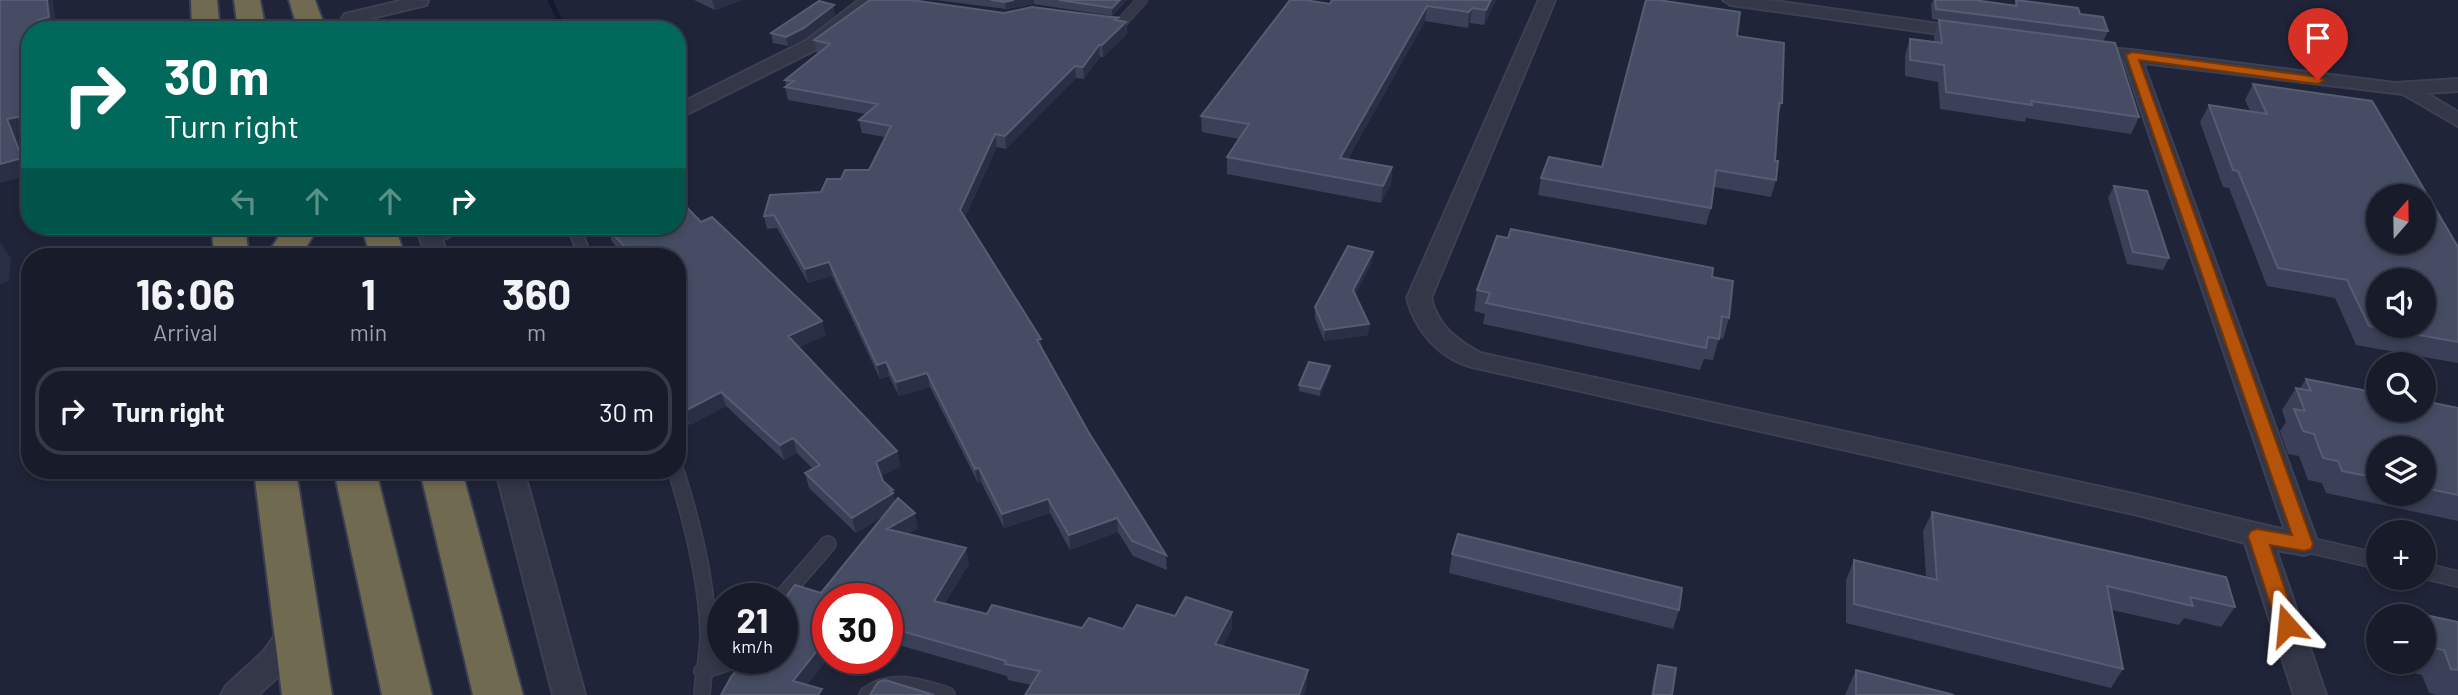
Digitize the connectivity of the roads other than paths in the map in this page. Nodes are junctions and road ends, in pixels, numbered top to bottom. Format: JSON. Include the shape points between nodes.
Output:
{"nodes":[{"id":1,"x":204,"y":0,"type":"edge"},
{"id":2,"x":247,"y":0,"type":"edge"},
{"id":3,"x":302,"y":0,"type":"edge"},
{"id":4,"x":344,"y":0,"type":"edge"},
{"id":5,"x":869,"y":0,"type":"edge"},
{"id":6,"x":1142,"y":0,"type":"edge"},
{"id":7,"x":1547,"y":0,"type":"edge"},
{"id":8,"x":1731,"y":0,"type":"edge"},
{"id":9,"x":420,"y":1,"type":"edge"},
{"id":10,"x":1100,"y":20,"type":"edge"},
{"id":11,"x":205,"y":21,"type":"edge"},
{"id":12,"x":250,"y":21,"type":"edge"},
{"id":13,"x":309,"y":21,"type":"edge"},
{"id":14,"x":352,"y":21,"type":"edge"},
{"id":15,"x":362,"y":21,"type":"edge"},
{"id":16,"x":1979,"y":34,"type":"edge"},
{"id":17,"x":2104,"y":52,"type":"edge"},
{"id":18,"x":2132,"y":55,"type":"junction"},
{"id":19,"x":2458,"y":85,"type":"edge"},
{"id":20,"x":2409,"y":90,"type":"junction"},
{"id":21,"x":686,"y":108,"type":"edge"},
{"id":22,"x":2458,"y":120,"type":"edge"},
{"id":23,"x":276,"y":479,"type":"edge"},
{"id":24,"x":357,"y":479,"type":"edge"},
{"id":25,"x":443,"y":479,"type":"edge"},
{"id":26,"x":512,"y":479,"type":"edge"},
{"id":27,"x":678,"y":479,"type":"edge"},
{"id":28,"x":2257,"y":536,"type":"junction"},
{"id":29,"x":828,"y":544,"type":"dead end"},
{"id":30,"x":2304,"y":544,"type":"junction"},
{"id":31,"x":2366,"y":558,"type":"edge"},
{"id":32,"x":2436,"y":574,"type":"edge"},
{"id":33,"x":2458,"y":579,"type":"edge"},
{"id":34,"x":793,"y":583,"type":"edge"},
{"id":35,"x":299,"y":626,"type":"junction"},
{"id":36,"x":707,"y":669,"type":"edge"},
{"id":37,"x":702,"y":671,"type":"junction"},
{"id":38,"x":237,"y":695,"type":"edge"},
{"id":39,"x":307,"y":695,"type":"edge"},
{"id":40,"x":407,"y":695,"type":"edge"},
{"id":41,"x":498,"y":695,"type":"edge"},
{"id":42,"x":569,"y":695,"type":"edge"},
{"id":43,"x":702,"y":695,"type":"edge"},
{"id":44,"x":867,"y":695,"type":"edge"},
{"id":45,"x":947,"y":695,"type":"edge"},
{"id":46,"x":2310,"y":695,"type":"edge"}],
"edges":[{"from":1,"to":11,"type":"highway"},
{"from":2,"to":12,"type":"highway"},
{"from":3,"to":13,"type":"highway"},
{"from":4,"to":14,"type":"street"},
{"from":5,"to":21,"type":"street","via":[[813,44]]},
{"from":6,"to":10,"type":"lane","via":[[1122,22]]},
{"from":7,"to":28,"type":"street","via":[[1419,298],[1431,330],[1447,345],[1472,359],[2138,505]]},
{"from":8,"to":16,"type":"street"},
{"from":9,"to":15,"type":"street"},
{"from":17,"to":18,"type":"street"},
{"from":18,"to":20,"type":"street"},
{"from":18,"to":30,"type":"street"},
{"from":19,"to":20,"type":"street"},
{"from":20,"to":22,"type":"street"},
{"from":23,"to":35,"type":"highway"},
{"from":24,"to":40,"type":"highway"},
{"from":25,"to":41,"type":"highway"},
{"from":26,"to":42,"type":"street"},
{"from":27,"to":37,"type":"lane","via":[[708,633]]},
{"from":28,"to":30,"type":"street"},
{"from":28,"to":46,"type":"street"},
{"from":29,"to":34,"type":"lane"},
{"from":30,"to":31,"type":"lane"},
{"from":32,"to":33,"type":"lane"},
{"from":35,"to":38,"type":"street","via":[[275,660]]},
{"from":35,"to":39,"type":"highway"},
{"from":36,"to":37,"type":"lane"},
{"from":37,"to":43,"type":"lane"},
{"from":44,"to":45,"type":"lane","via":[[876,687],[898,684]]}]}
